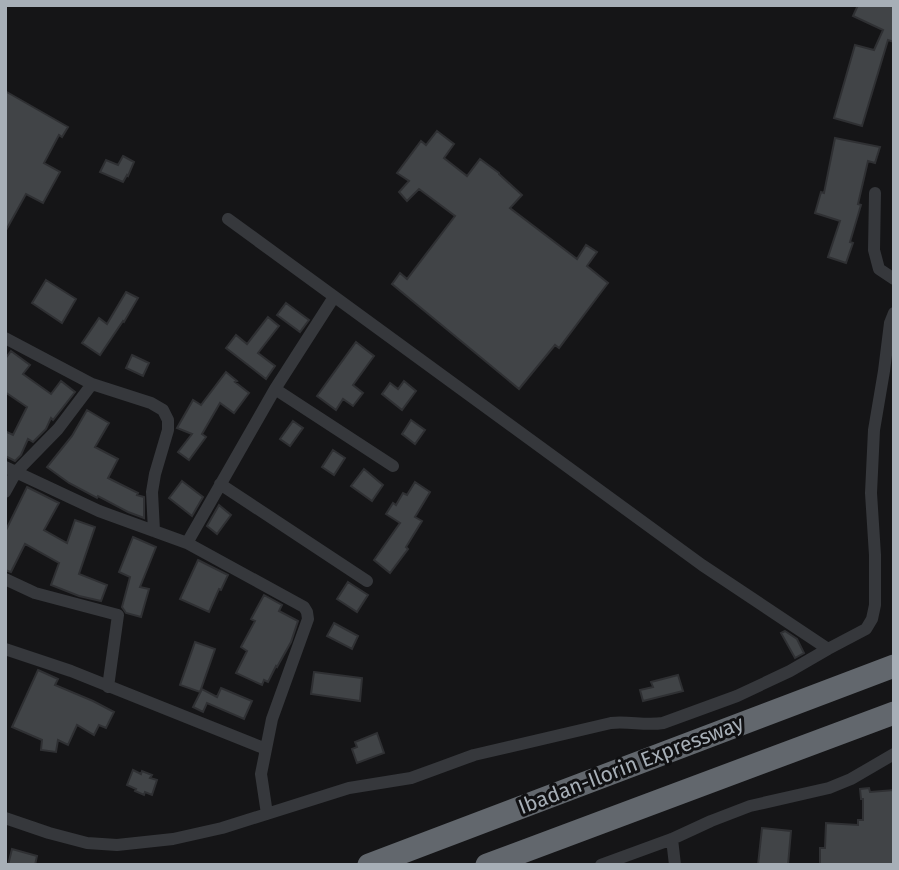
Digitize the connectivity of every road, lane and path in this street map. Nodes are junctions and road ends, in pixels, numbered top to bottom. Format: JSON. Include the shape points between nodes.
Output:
{"nodes":[{"id":1,"x":875,"y":193,"type":"dead end"},
{"id":2,"x":228,"y":219,"type":"dead end"},
{"id":3,"x":894,"y":279,"type":"edge"},
{"id":4,"x":334,"y":296,"type":"junction"},
{"id":5,"x":894,"y":313,"type":"edge"},
{"id":6,"x":5,"y":338,"type":"edge"},
{"id":7,"x":92,"y":384,"type":"junction"},
{"id":8,"x":275,"y":389,"type":"junction"},
{"id":9,"x":393,"y":466,"type":"dead end"},
{"id":10,"x":11,"y":470,"type":"edge"},
{"id":11,"x":220,"y":484,"type":"junction"},
{"id":12,"x":5,"y":492,"type":"edge"},
{"id":13,"x":154,"y":531,"type":"junction"},
{"id":14,"x":187,"y":543,"type":"junction"},
{"id":15,"x":5,"y":579,"type":"edge"},
{"id":16,"x":367,"y":581,"type":"dead end"},
{"id":17,"x":5,"y":649,"type":"edge"},
{"id":18,"x":828,"y":649,"type":"junction"},
{"id":19,"x":894,"y":666,"type":"edge"},
{"id":20,"x":108,"y":687,"type":"junction"},
{"id":21,"x":894,"y":713,"type":"edge"},
{"id":22,"x":266,"y":749,"type":"junction"},
{"id":23,"x":894,"y":754,"type":"edge"},
{"id":24,"x":267,"y":814,"type":"junction"},
{"id":25,"x":5,"y":818,"type":"edge"},
{"id":26,"x":673,"y":839,"type":"junction"},
{"id":27,"x":369,"y":865,"type":"edge"},
{"id":28,"x":487,"y":865,"type":"edge"},
{"id":29,"x":601,"y":865,"type":"edge"},
{"id":30,"x":675,"y":865,"type":"edge"}],
"edges":[{"from":1,"to":3,"type":"street","via":[[874,250],[879,269]]},
{"from":2,"to":4,"type":"street"},
{"from":4,"to":8,"type":"street"},
{"from":4,"to":18,"type":"street","via":[[702,565]]},
{"from":5,"to":18,"type":"street","via":[[874,430],[875,605],[866,629]]},
{"from":6,"to":7,"type":"street"},
{"from":7,"to":10,"type":"street","via":[[58,429]]},
{"from":7,"to":13,"type":"street","via":[[151,403],[163,410],[168,420],[152,492]]},
{"from":8,"to":9,"type":"street"},
{"from":8,"to":11,"type":"street"},
{"from":10,"to":12,"type":"street"},
{"from":10,"to":13,"type":"street"},
{"from":11,"to":14,"type":"street"},
{"from":11,"to":16,"type":"street"},
{"from":13,"to":14,"type":"street"},
{"from":14,"to":22,"type":"street","via":[[307,612]]},
{"from":15,"to":20,"type":"street","via":[[36,593],[118,615]]},
{"from":17,"to":20,"type":"street"},
{"from":18,"to":24,"type":"street","via":[[737,696],[663,723],[611,723],[474,755],[411,778],[349,788]]},
{"from":19,"to":27,"type":"highway","name":"Ibadan-Ilorin Expressway"},
{"from":20,"to":22,"type":"street"},
{"from":21,"to":28,"type":"highway","name":"Ibadan-Ilorin Expressway"},
{"from":22,"to":24,"type":"street","via":[[261,775]]},
{"from":23,"to":26,"type":"street","via":[[829,788],[750,806]]},
{"from":24,"to":25,"type":"street","via":[[173,839],[117,845],[87,843]]},
{"from":26,"to":29,"type":"street"},
{"from":26,"to":30,"type":"street"}]}
